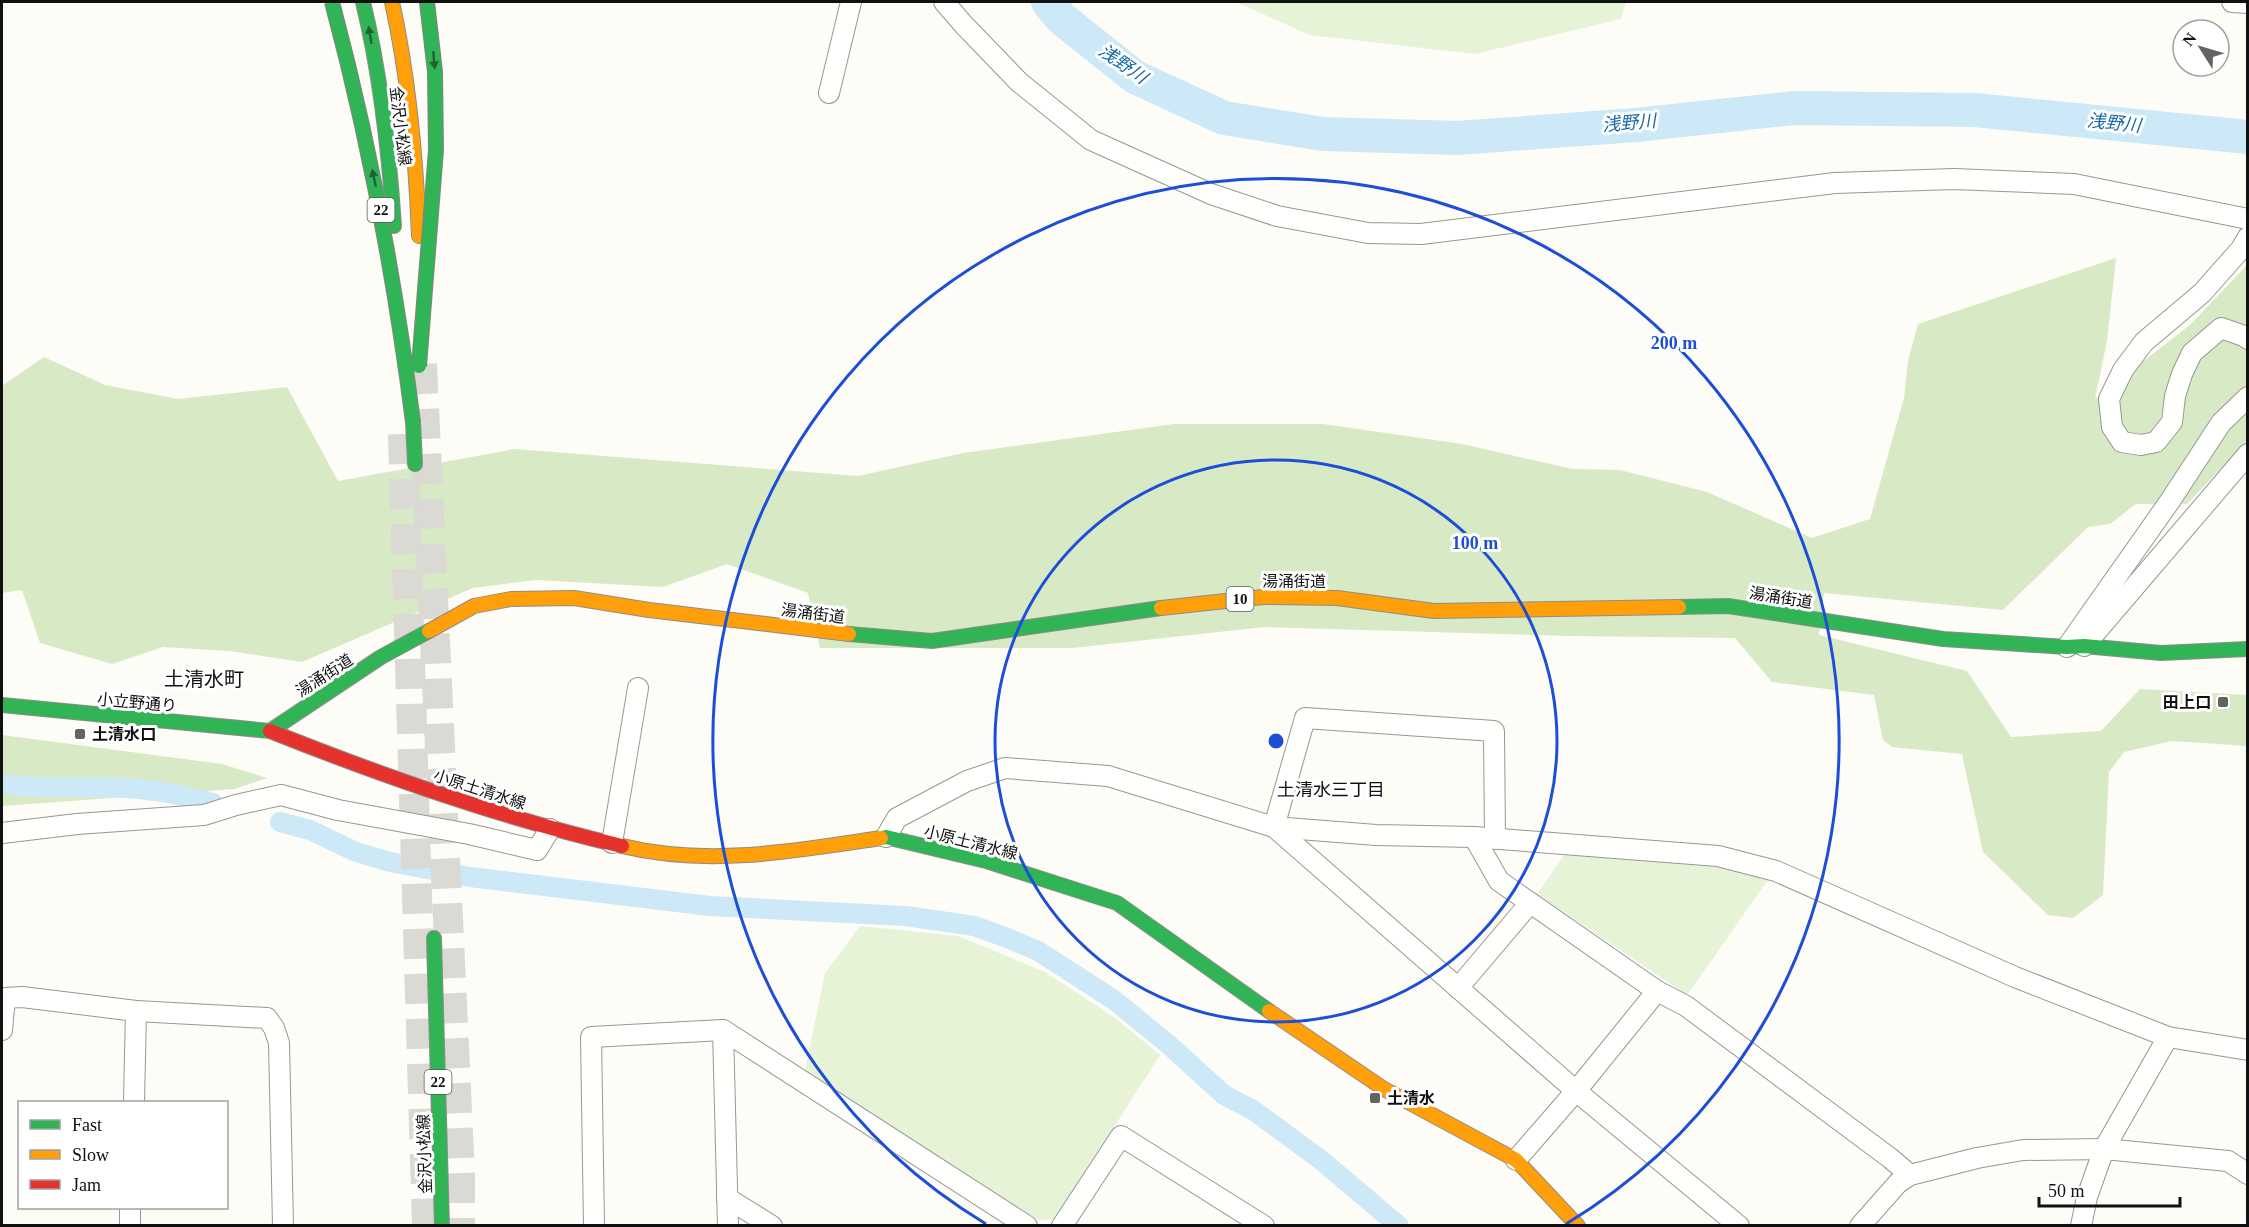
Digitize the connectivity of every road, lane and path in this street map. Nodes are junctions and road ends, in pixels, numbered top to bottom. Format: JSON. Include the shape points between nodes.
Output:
{"nodes":[{"id":1,"x":332,"y":2,"type":"edge"},
{"id":2,"x":363,"y":2,"type":"edge"},
{"id":3,"x":392,"y":2,"type":"edge"},
{"id":4,"x":427,"y":2,"type":"edge"},
{"id":5,"x":851,"y":2,"type":"edge"},
{"id":6,"x":944,"y":2,"type":"edge"},
{"id":7,"x":2232,"y":2,"type":"edge"},
{"id":8,"x":2247,"y":3,"type":"edge"},
{"id":9,"x":830,"y":93,"type":"dead end"},
{"id":10,"x":2247,"y":219,"type":"edge"},
{"id":11,"x":2247,"y":237,"type":"edge"},
{"id":12,"x":2247,"y":339,"type":"edge"},
{"id":13,"x":401,"y":364,"type":"dead end"},
{"id":14,"x":422,"y":364,"type":"tunnel mouth"},
{"id":15,"x":2247,"y":397,"type":"edge"},
{"id":16,"x":413,"y":423,"type":"junction"},
{"id":17,"x":2247,"y":454,"type":"edge"},
{"id":18,"x":415,"y":464,"type":"dead end"},
{"id":19,"x":2076,"y":646,"type":"junction"},
{"id":20,"x":2247,"y":649,"type":"edge"},
{"id":21,"x":638,"y":688,"type":"dead end"},
{"id":22,"x":2,"y":705,"type":"edge"},
{"id":23,"x":270,"y":731,"type":"junction"},
{"id":24,"x":1274,"y":827,"type":"junction"},
{"id":25,"x":550,"y":829,"type":"junction"},
{"id":26,"x":2,"y":833,"type":"edge"},
{"id":27,"x":886,"y":837,"type":"junction"},
{"id":28,"x":1474,"y":837,"type":"junction"},
{"id":29,"x":1495,"y":839,"type":"junction"},
{"id":30,"x":612,"y":843,"type":"junction"},
{"id":31,"x":1530,"y":903,"type":"junction"},
{"id":32,"x":434,"y":938,"type":"dead end"},
{"id":33,"x":1458,"y":988,"type":"junction"},
{"id":34,"x":1657,"y":991,"type":"junction"},
{"id":35,"x":136,"y":1011,"type":"junction"},
{"id":36,"x":2,"y":1030,"type":"edge"},
{"id":37,"x":723,"y":1030,"type":"junction"},
{"id":38,"x":2168,"y":1037,"type":"junction"},
{"id":39,"x":2247,"y":1050,"type":"edge"},
{"id":40,"x":1576,"y":1091,"type":"junction"},
{"id":41,"x":134,"y":1101,"type":"edge"},
{"id":42,"x":2104,"y":1149,"type":"junction"},
{"id":43,"x":1516,"y":1160,"type":"junction"},
{"id":44,"x":1910,"y":1174,"type":"junction"},
{"id":45,"x":2247,"y":1174,"type":"edge"},
{"id":46,"x":727,"y":1198,"type":"junction"},
{"id":47,"x":130,"y":1209,"type":"edge"},
{"id":48,"x":130,"y":1226,"type":"edge"},
{"id":49,"x":283,"y":1226,"type":"edge"},
{"id":50,"x":442,"y":1226,"type":"edge"},
{"id":51,"x":594,"y":1226,"type":"edge"},
{"id":52,"x":728,"y":1226,"type":"edge"},
{"id":53,"x":771,"y":1226,"type":"edge"},
{"id":54,"x":1027,"y":1226,"type":"edge"},
{"id":55,"x":1062,"y":1226,"type":"edge"},
{"id":56,"x":1264,"y":1226,"type":"edge"},
{"id":57,"x":1578,"y":1226,"type":"edge"},
{"id":58,"x":1739,"y":1226,"type":"edge"},
{"id":59,"x":1860,"y":1226,"type":"edge"},
{"id":60,"x":2081,"y":1226,"type":"edge"}],
"edges":[{"from":16,"to":1,"type":"main road","number":"22","one_way":true,"bridge":true,"via":[[404,344],[379,202]]},
{"from":13,"to":2,"type":"main road","name":"金沢小松線","number":"22","one_way":true,"via":[[389,154]]},
{"from":3,"to":14,"type":"main road","name":"金沢小松線","number":"22","via":[[416,149]]},
{"from":4,"to":16,"type":"main road","number":"22","one_way":true,"bridge":true,"via":[[435,72],[436,150]]},
{"from":5,"to":9,"type":"street"},
{"from":6,"to":10,"type":"street","via":[[1019,82],[1091,140],[1211,194],[1277,216],[1357,231],[1421,234],[1835,183],[1954,179],[2074,184]]},
{"from":7,"to":8,"type":"street"},
{"from":11,"to":12,"type":"street","via":[[2202,293],[2144,342],[2122,370],[2109,399],[2112,427],[2122,442],[2156,442],[2172,422],[2175,396],[2192,353],[2221,328]]},
{"from":15,"to":19,"type":"street","via":[[2221,423]]},
{"from":16,"to":18,"type":"main road","number":"22"},
{"from":17,"to":19,"type":"street"},
{"from":19,"to":20,"type":"main road","name":"湯涌街道","number":"10","via":[[2161,653]]},
{"from":19,"to":23,"type":"main road","name":"湯涌街道","number":"10","via":[[1943,639],[1728,606],[1434,612],[1337,598],[1263,597],[932,640],[837,633],[574,598],[511,599],[474,606],[381,657]]},
{"from":21,"to":30,"type":"street"},
{"from":22,"to":23,"type":"main road","name":"小立野通り"},
{"from":23,"to":25,"type":"main road","name":"小原土清水線","via":[[354,765]]},
{"from":24,"to":27,"type":"street","via":[[1107,776],[1005,768],[967,781],[897,818]]},
{"from":24,"to":28,"type":"street"},
{"from":24,"to":29,"type":"street","via":[[1305,718],[1494,730]]},
{"from":24,"to":33,"type":"street"},
{"from":25,"to":26,"type":"street","via":[[537,850],[280,795],[204,815]]},
{"from":25,"to":30,"type":"main road","name":"小原土清水線"},
{"from":27,"to":30,"type":"main road","name":"小原土清水線","via":[[766,855],[706,857],[642,852]]},
{"from":27,"to":43,"type":"main road","name":"小原土清水線","via":[[986,861],[1117,903],[1324,1050]]},
{"from":28,"to":29,"type":"street"},
{"from":28,"to":31,"type":"street","via":[[1499,881]]},
{"from":29,"to":38,"type":"street","via":[[1718,856],[1776,871],[2015,977]]},
{"from":31,"to":33,"type":"street"},
{"from":31,"to":34,"type":"street"},
{"from":32,"to":50,"type":"main road","name":"金沢小松線","number":"22"},
{"from":33,"to":40,"type":"street"},
{"from":34,"to":40,"type":"street"},
{"from":34,"to":44,"type":"street","via":[[1686,1006]]},
{"from":35,"to":36,"type":"street","via":[[5,998]]},
{"from":35,"to":41,"type":"street"},
{"from":35,"to":49,"type":"street","via":[[267,1018],[274,1028],[279,1043]]},
{"from":37,"to":46,"type":"street"},
{"from":37,"to":51,"type":"street","via":[[591,1037]]},
{"from":37,"to":54,"type":"street"},
{"from":38,"to":39,"type":"street"},
{"from":38,"to":42,"type":"street"},
{"from":40,"to":43,"type":"street"},
{"from":40,"to":58,"type":"street"},
{"from":42,"to":44,"type":"street","via":[[2023,1150]]},
{"from":42,"to":45,"type":"street","via":[[2228,1161]]},
{"from":42,"to":60,"type":"street"},
{"from":43,"to":57,"type":"main road","name":"小原土清水線"},
{"from":44,"to":59,"type":"street"},
{"from":46,"to":52,"type":"street"},
{"from":46,"to":53,"type":"street"},
{"from":47,"to":48,"type":"street"},
{"from":55,"to":56,"type":"street","via":[[1121,1136]]}]}
